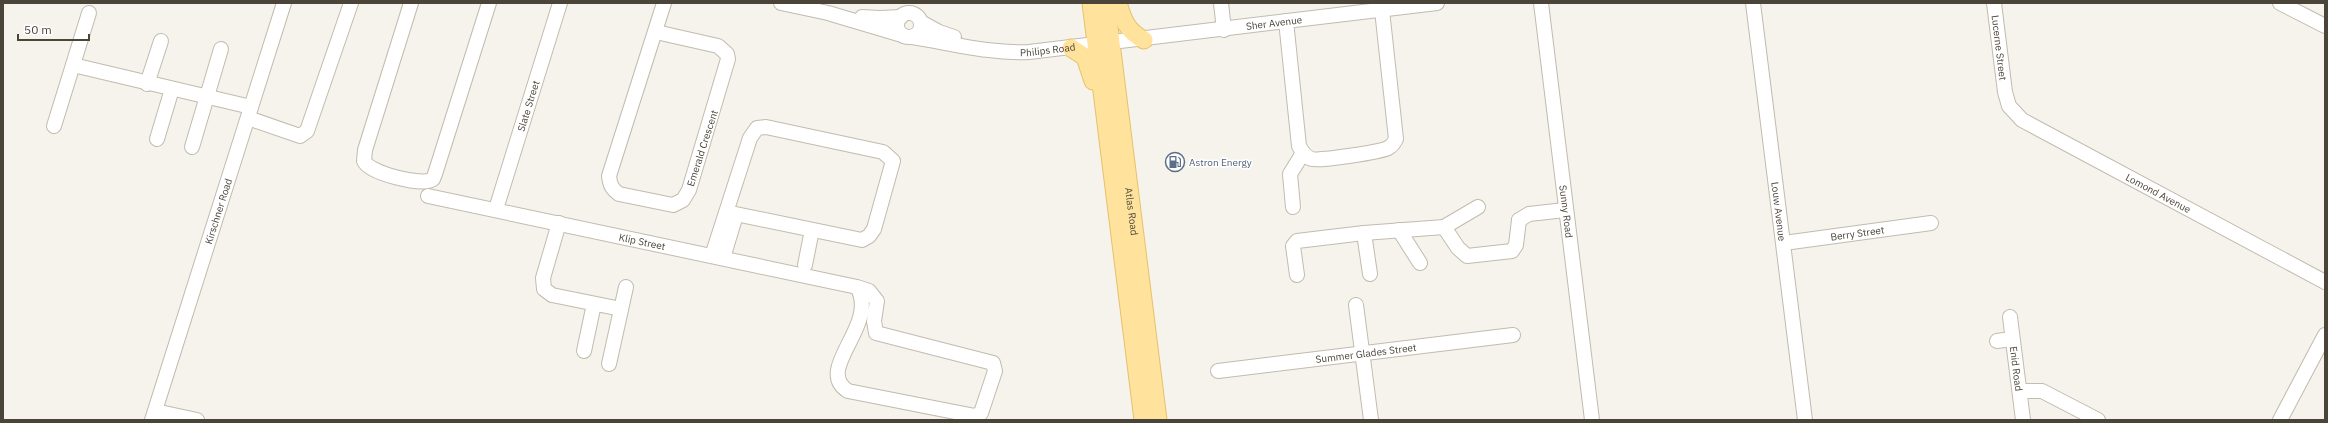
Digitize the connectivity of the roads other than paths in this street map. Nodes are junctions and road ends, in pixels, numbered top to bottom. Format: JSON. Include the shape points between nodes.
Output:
{"nodes":[{"id":1,"x":284,"y":3,"type":"edge"},
{"id":2,"x":351,"y":3,"type":"edge"},
{"id":3,"x":411,"y":3,"type":"edge"},
{"id":4,"x":489,"y":3,"type":"edge"},
{"id":5,"x":560,"y":3,"type":"edge"},
{"id":6,"x":664,"y":3,"type":"edge"},
{"id":7,"x":786,"y":3,"type":"edge"},
{"id":8,"x":1091,"y":3,"type":"edge"},
{"id":9,"x":1106,"y":3,"type":"edge"},
{"id":10,"x":1118,"y":3,"type":"edge"},
{"id":11,"x":1221,"y":3,"type":"edge"},
{"id":12,"x":1437,"y":3,"type":"edge"},
{"id":13,"x":1541,"y":3,"type":"edge"},
{"id":14,"x":1753,"y":3,"type":"edge"},
{"id":15,"x":1994,"y":3,"type":"edge"},
{"id":16,"x":2280,"y":3,"type":"edge"},
{"id":17,"x":1382,"y":10,"type":"junction"},
{"id":18,"x":89,"y":13,"type":"dead end"},
{"id":19,"x":828,"y":13,"type":"junction"},
{"id":20,"x":901,"y":17,"type":"junction"},
{"id":21,"x":1286,"y":21,"type":"junction"},
{"id":22,"x":921,"y":22,"type":"junction"},
{"id":23,"x":2325,"y":26,"type":"edge"},
{"id":24,"x":1224,"y":30,"type":"junction"},
{"id":25,"x":656,"y":32,"type":"junction"},
{"id":26,"x":907,"y":36,"type":"junction"},
{"id":27,"x":161,"y":40,"type":"dead end"},
{"id":28,"x":1144,"y":40,"type":"junction"},
{"id":29,"x":1104,"y":44,"type":"junction"},
{"id":30,"x":222,"y":48,"type":"dead end"},
{"id":31,"x":984,"y":48,"type":"junction"},
{"id":32,"x":1071,"y":48,"type":"junction"},
{"id":33,"x":73,"y":65,"type":"junction"},
{"id":34,"x":147,"y":84,"type":"junction"},
{"id":35,"x":172,"y":89,"type":"junction"},
{"id":36,"x":2005,"y":92,"type":"joint"},
{"id":37,"x":208,"y":97,"type":"junction"},
{"id":38,"x":249,"y":112,"type":"junction"},
{"id":39,"x":1105,"y":123,"type":"junction"},
{"id":40,"x":54,"y":126,"type":"dead end"},
{"id":41,"x":157,"y":139,"type":"dead end"},
{"id":42,"x":192,"y":147,"type":"dead end"},
{"id":43,"x":1303,"y":154,"type":"junction"},
{"id":44,"x":428,"y":196,"type":"dead end"},
{"id":45,"x":1293,"y":207,"type":"dead end"},
{"id":46,"x":1478,"y":207,"type":"dead end"},
{"id":47,"x":496,"y":209,"type":"junction"},
{"id":48,"x":731,"y":213,"type":"junction"},
{"id":49,"x":1565,"y":214,"type":"junction"},
{"id":50,"x":559,"y":223,"type":"junction"},
{"id":51,"x":1931,"y":223,"type":"dead end"},
{"id":52,"x":1444,"y":227,"type":"junction"},
{"id":53,"x":812,"y":230,"type":"junction"},
{"id":54,"x":1399,"y":230,"type":"junction"},
{"id":55,"x":1364,"y":233,"type":"junction"},
{"id":56,"x":1784,"y":243,"type":"junction"},
{"id":57,"x":717,"y":257,"type":"junction"},
{"id":58,"x":1420,"y":263,"type":"dead end"},
{"id":59,"x":805,"y":265,"type":"dead end"},
{"id":60,"x":1370,"y":274,"type":"dead end"},
{"id":61,"x":1296,"y":275,"type":"dead end"},
{"id":62,"x":2325,"y":282,"type":"edge"},
{"id":63,"x":626,"y":287,"type":"dead end"},
{"id":64,"x":857,"y":287,"type":"junction"},
{"id":65,"x":594,"y":304,"type":"junction"},
{"id":66,"x":1356,"y":305,"type":"dead end"},
{"id":67,"x":621,"y":309,"type":"junction"},
{"id":68,"x":2010,"y":317,"type":"dead end"},
{"id":69,"x":1514,"y":335,"type":"dead end"},
{"id":70,"x":2325,"y":336,"type":"edge"},
{"id":71,"x":2012,"y":339,"type":"junction"},
{"id":72,"x":1997,"y":341,"type":"dead end"},
{"id":73,"x":584,"y":351,"type":"dead end"},
{"id":74,"x":1362,"y":353,"type":"junction"},
{"id":75,"x":609,"y":364,"type":"dead end"},
{"id":76,"x":1218,"y":371,"type":"dead end"},
{"id":77,"x":2020,"y":391,"type":"junction"},
{"id":78,"x":154,"y":416,"type":"edge"},
{"id":79,"x":196,"y":420,"type":"edge"},
{"id":80,"x":1143,"y":420,"type":"edge"},
{"id":81,"x":1158,"y":420,"type":"edge"},
{"id":82,"x":1371,"y":420,"type":"edge"},
{"id":83,"x":1592,"y":420,"type":"edge"},
{"id":84,"x":1805,"y":420,"type":"edge"},
{"id":85,"x":2023,"y":420,"type":"edge"},
{"id":86,"x":2098,"y":420,"type":"edge"},
{"id":87,"x":2280,"y":420,"type":"edge"}],
"edges":[{"from":1,"to":38,"type":"street","name":"Kirschner Road"},
{"from":2,"to":38,"type":"street","via":[[312,122],[304,135],[295,135]]},
{"from":3,"to":4,"type":"street","via":[[364,161],[369,168],[380,172],[424,182],[433,178],[435,174]]},
{"from":5,"to":47,"type":"street","name":"Slate Street"},
{"from":6,"to":25,"type":"street","name":"Emerald Crescent"},
{"from":7,"to":19,"type":"street","name":"Philips Road"},
{"from":8,"to":29,"type":"main road","name":"Atlas Road"},
{"from":9,"to":29,"type":"main road","name":"Atlas Road"},
{"from":10,"to":28,"type":"main road","via":[[1126,26],[1133,34]]},
{"from":11,"to":24,"type":"street"},
{"from":12,"to":17,"type":"street","name":"Sher Avenue"},
{"from":13,"to":49,"type":"street","name":"Sunny Road"},
{"from":14,"to":56,"type":"street","name":"Louw Avenue"},
{"from":15,"to":36,"type":"street","name":"Lucerne Street"},
{"from":16,"to":23,"type":"street"},
{"from":17,"to":21,"type":"street","name":"Sher Avenue"},
{"from":17,"to":43,"type":"street","via":[[1396,133],[1394,142],[1384,150],[1323,159],[1310,158]]},
{"from":18,"to":33,"type":"street"},
{"from":19,"to":20,"type":"street","name":"Philips Road","via":[[880,18]]},
{"from":19,"to":26,"type":"street","name":"Philips Road"},
{"from":20,"to":22,"type":"street","via":[[911,13]]},
{"from":20,"to":26,"type":"street","via":[[897,25]]},
{"from":21,"to":24,"type":"street","name":"Sher Avenue"},
{"from":21,"to":43,"type":"street","via":[[1299,146]]},
{"from":22,"to":26,"type":"street","via":[[919,32]]},
{"from":22,"to":31,"type":"street","name":"Philips Road","via":[[939,32]]},
{"from":24,"to":28,"type":"street","name":"Sher Avenue"},
{"from":25,"to":25,"type":"street","name":"Emerald Crescent","via":[[609,176],[614,190],[619,194],[673,205],[683,200],[689,190],[728,59],[727,54],[718,46]]},
{"from":26,"to":31,"type":"street","name":"Philips Road"},
{"from":27,"to":34,"type":"street"},
{"from":28,"to":29,"type":"street","name":"Sher Avenue"},
{"from":29,"to":32,"type":"street","name":"Philips Road"},
{"from":29,"to":39,"type":"main road","name":"Atlas Road"},
{"from":29,"to":81,"type":"main road","name":"Atlas Road"},
{"from":30,"to":37,"type":"street"},
{"from":31,"to":32,"type":"street","name":"Philips Road","via":[[1014,53]]},
{"from":32,"to":39,"type":"main road","via":[[1088,62],[1099,110]]},
{"from":33,"to":34,"type":"street"},
{"from":33,"to":40,"type":"street"},
{"from":34,"to":35,"type":"street"},
{"from":35,"to":37,"type":"street"},
{"from":35,"to":41,"type":"street"},
{"from":36,"to":62,"type":"street","name":"Lomond Avenue","via":[[2009,106],[2022,120]]},
{"from":37,"to":38,"type":"street"},
{"from":37,"to":42,"type":"street"},
{"from":38,"to":78,"type":"street","name":"Kirschner Road"},
{"from":39,"to":80,"type":"main road","name":"Atlas Road"},
{"from":43,"to":45,"type":"street","via":[[1290,174]]},
{"from":44,"to":47,"type":"street","name":"Klip Street"},
{"from":46,"to":52,"type":"street"},
{"from":47,"to":50,"type":"street","name":"Klip Street"},
{"from":48,"to":53,"type":"street"},
{"from":48,"to":53,"type":"street","via":[[750,138],[754,130],[761,126],[883,152],[889,156],[892,161],[883,203],[869,236],[859,240]]},
{"from":48,"to":57,"type":"street"},
{"from":49,"to":52,"type":"street","via":[[1519,220],[1516,246],[1512,251],[1470,257],[1463,255]]},
{"from":49,"to":83,"type":"street","name":"Sunny Road"},
{"from":50,"to":57,"type":"street","name":"Klip Street"},
{"from":50,"to":65,"type":"street","via":[[544,278],[544,289],[552,295]]},
{"from":51,"to":56,"type":"street","name":"Berry Street"},
{"from":52,"to":54,"type":"street"},
{"from":53,"to":59,"type":"street"},
{"from":54,"to":55,"type":"street"},
{"from":54,"to":58,"type":"street"},
{"from":55,"to":60,"type":"street"},
{"from":55,"to":61,"type":"street","via":[[1294,243]]},
{"from":56,"to":84,"type":"street","name":"Louw Avenue"},
{"from":57,"to":64,"type":"street","name":"Klip Street"},
{"from":63,"to":67,"type":"street"},
{"from":64,"to":64,"type":"street","name":"Klip Street","via":[[869,291],[876,297],[876,333],[993,363],[995,371],[982,413],[975,416],[848,391],[838,382],[837,374],[845,350],[859,326],[862,295]]},
{"from":65,"to":67,"type":"street"},
{"from":65,"to":73,"type":"street"},
{"from":66,"to":74,"type":"street"},
{"from":67,"to":75,"type":"street"},
{"from":68,"to":71,"type":"street","name":"Enid Road"},
{"from":69,"to":74,"type":"street","name":"Summer Glades Street"},
{"from":70,"to":87,"type":"street"},
{"from":71,"to":72,"type":"street"},
{"from":71,"to":77,"type":"street","name":"Enid Road"},
{"from":74,"to":76,"type":"street","name":"Summer Glades Street"},
{"from":74,"to":82,"type":"street"},
{"from":77,"to":85,"type":"street","name":"Enid Road"},
{"from":77,"to":86,"type":"street","via":[[2042,391]]},
{"from":78,"to":79,"type":"street"}]}
